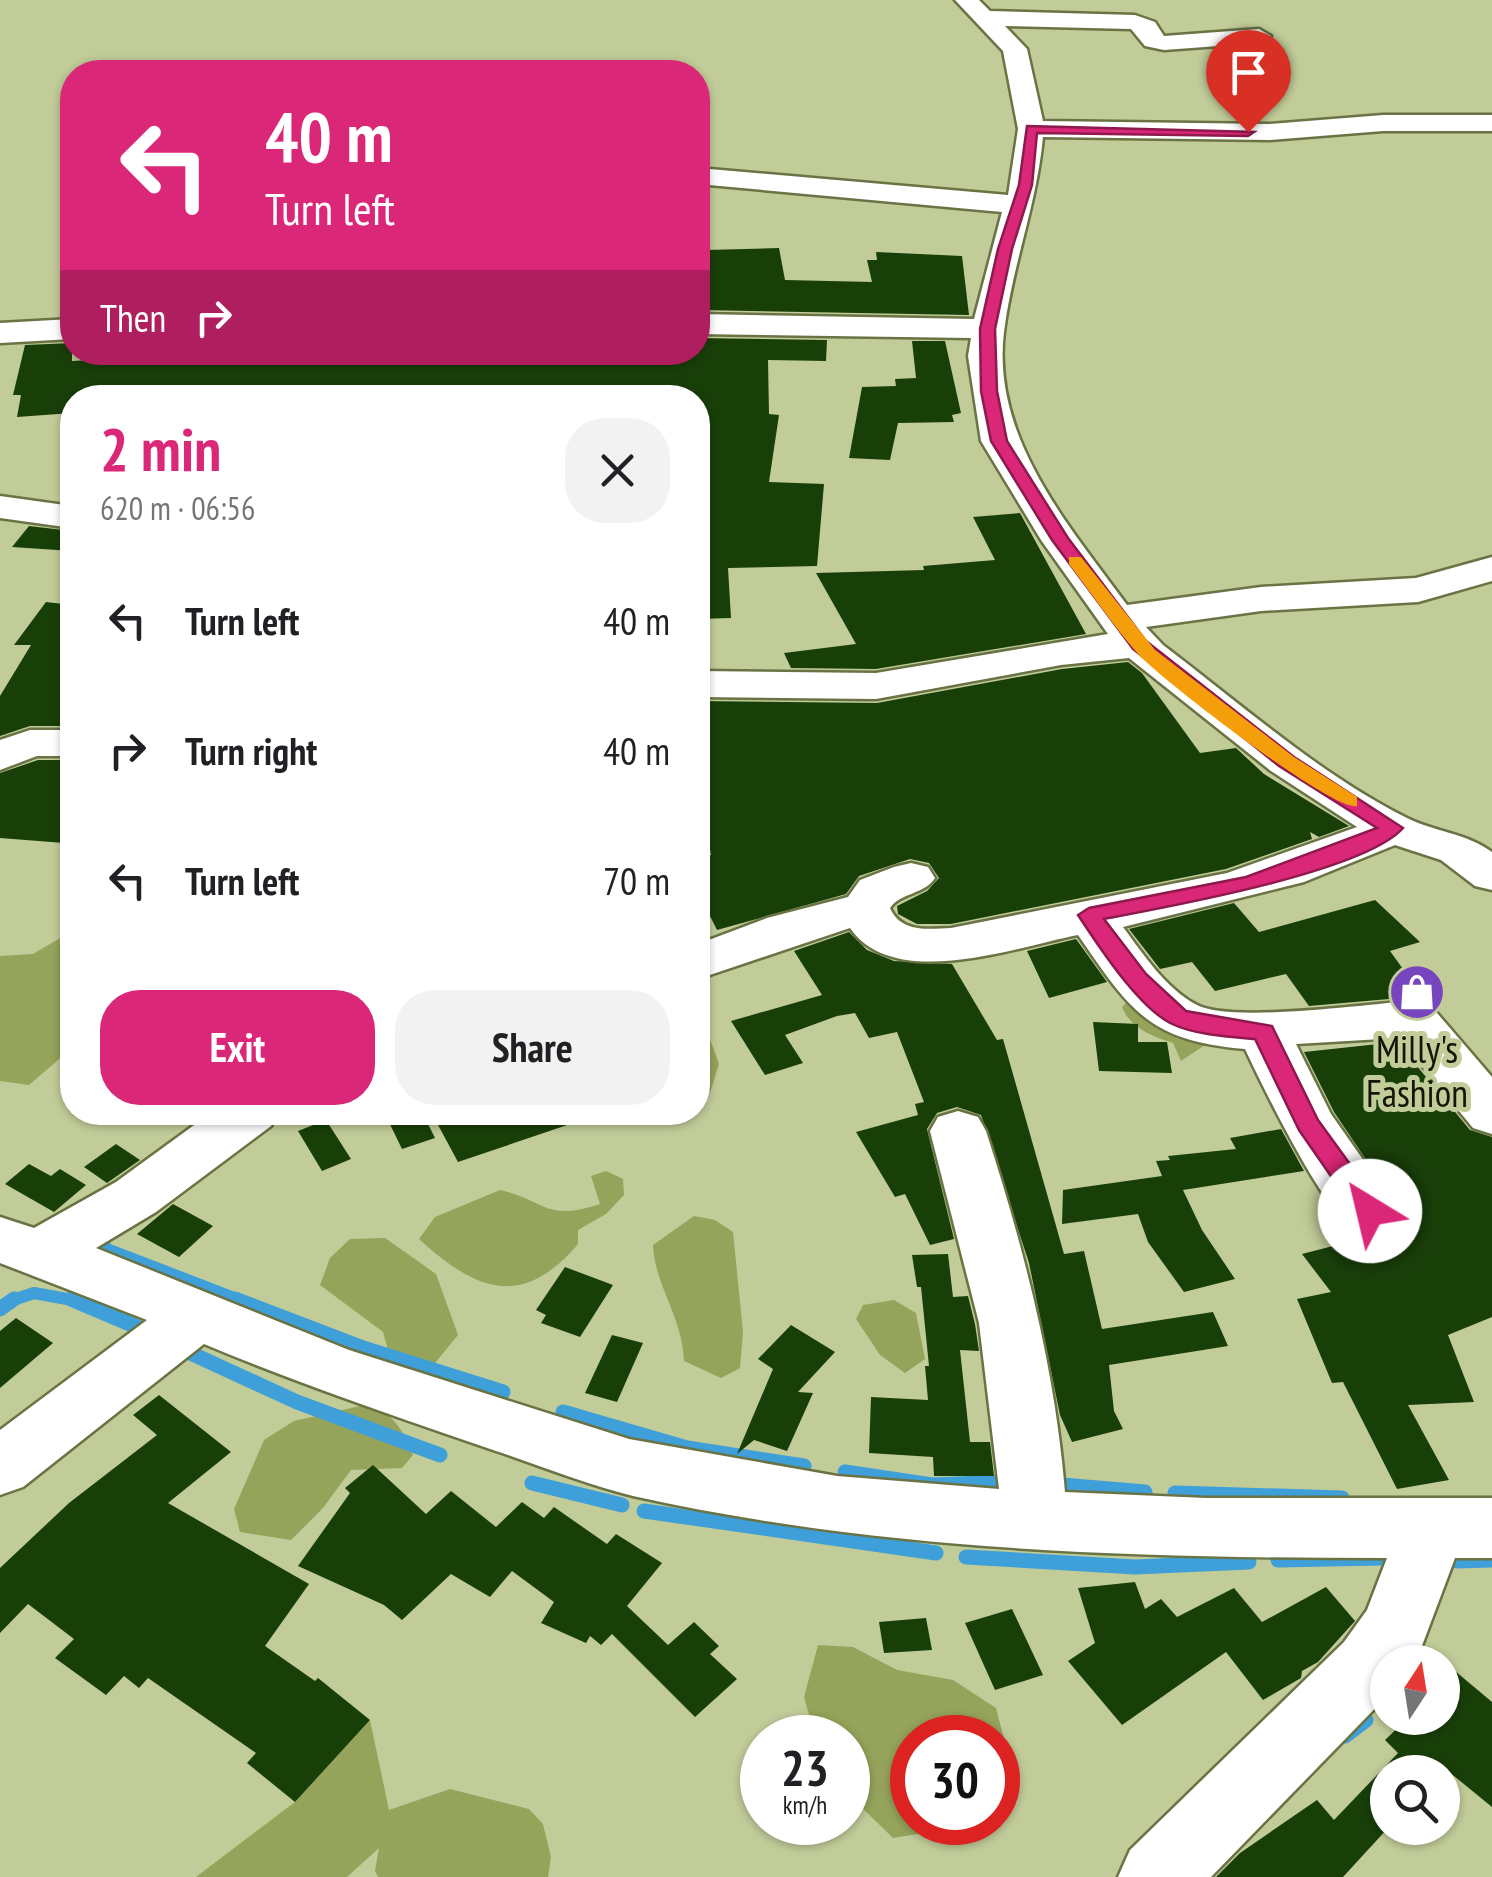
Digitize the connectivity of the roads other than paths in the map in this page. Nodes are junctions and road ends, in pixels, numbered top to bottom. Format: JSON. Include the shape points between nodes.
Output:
{"nodes":[{"id":1,"x":974,"y":9,"type":"edge"},
{"id":2,"x":1259,"y":36,"type":"dead end"},
{"id":3,"x":1479,"y":123,"type":"edge"},
{"id":4,"x":1031,"y":129,"type":"junction"},
{"id":5,"x":1492,"y":140,"type":"edge"},
{"id":6,"x":710,"y":177,"type":"edge"},
{"id":7,"x":1018,"y":205,"type":"junction"},
{"id":8,"x":60,"y":321,"type":"edge"},
{"id":9,"x":710,"y":324,"type":"edge"},
{"id":10,"x":988,"y":329,"type":"junction"},
{"id":11,"x":0,"y":333,"type":"edge"},
{"id":12,"x":0,"y":507,"type":"edge"},
{"id":13,"x":60,"y":515,"type":"edge"},
{"id":14,"x":1492,"y":569,"type":"edge"},
{"id":15,"x":1128,"y":632,"type":"junction"},
{"id":16,"x":710,"y":684,"type":"edge"},
{"id":17,"x":60,"y":743,"type":"edge"},
{"id":18,"x":0,"y":757,"type":"edge"},
{"id":19,"x":1392,"y":828,"type":"junction"},
{"id":20,"x":1481,"y":849,"type":"edge"},
{"id":21,"x":911,"y":878,"type":"dead end"},
{"id":22,"x":865,"y":908,"type":"junction"},
{"id":23,"x":1089,"y":915,"type":"junction"},
{"id":24,"x":710,"y":957,"type":"edge"},
{"id":25,"x":1264,"y":1032,"type":"junction"},
{"id":26,"x":1492,"y":1114,"type":"edge"},
{"id":27,"x":234,"y":1125,"type":"edge"},
{"id":28,"x":958,"y":1131,"type":"dead end"},
{"id":29,"x":1370,"y":1211,"type":"dead end"},
{"id":30,"x":20,"y":1246,"type":"edge"},
{"id":31,"x":197,"y":1315,"type":"junction"},
{"id":32,"x":0,"y":1466,"type":"edge"},
{"id":33,"x":1034,"y":1521,"type":"junction"},
{"id":34,"x":1462,"y":1528,"type":"edge"},
{"id":35,"x":1156,"y":1877,"type":"edge"}],
"edges":[{"from":1,"to":2,"type":"street","via":[[1135,22],[1164,44]]},
{"from":1,"to":4,"type":"street","via":[[1015,49]]},
{"from":3,"to":4,"type":"street","via":[[1270,132]]},
{"from":3,"to":5,"type":"street"},
{"from":4,"to":7,"type":"street"},
{"from":6,"to":7,"type":"street"},
{"from":7,"to":10,"type":"street"},
{"from":8,"to":11,"type":"street"},
{"from":9,"to":10,"type":"street"},
{"from":10,"to":15,"type":"street","via":[[985,356],[999,441]]},
{"from":12,"to":13,"type":"street"},
{"from":14,"to":15,"type":"street","via":[[1418,590],[1261,599]]},
{"from":15,"to":16,"type":"street","via":[[878,686]]},
{"from":15,"to":19,"type":"street","via":[[1286,762]]},
{"from":17,"to":18,"type":"street","via":[[30,743]]},
{"from":19,"to":20,"type":"street"},
{"from":19,"to":23,"type":"street","via":[[1250,883]]},
{"from":21,"to":22,"type":"street","via":[[877,892]]},
{"from":22,"to":23,"type":"street","via":[[886,939],[914,946]]},
{"from":22,"to":24,"type":"street"},
{"from":23,"to":25,"type":"street","via":[[1138,979],[1178,1016]]},
{"from":25,"to":26,"type":"street","via":[[1412,1019]]},
{"from":25,"to":29,"type":"street","via":[[1308,1124]]},
{"from":27,"to":30,"type":"street","via":[[136,1197]]},
{"from":28,"to":33,"type":"street","via":[[1002,1284]]},
{"from":30,"to":31,"type":"street"},
{"from":31,"to":32,"type":"street"},
{"from":31,"to":33,"type":"street","via":[[437,1407],[629,1468],[837,1505]]},
{"from":33,"to":34,"type":"street"},
{"from":34,"to":35,"type":"street","via":[[1370,1665]]}]}
